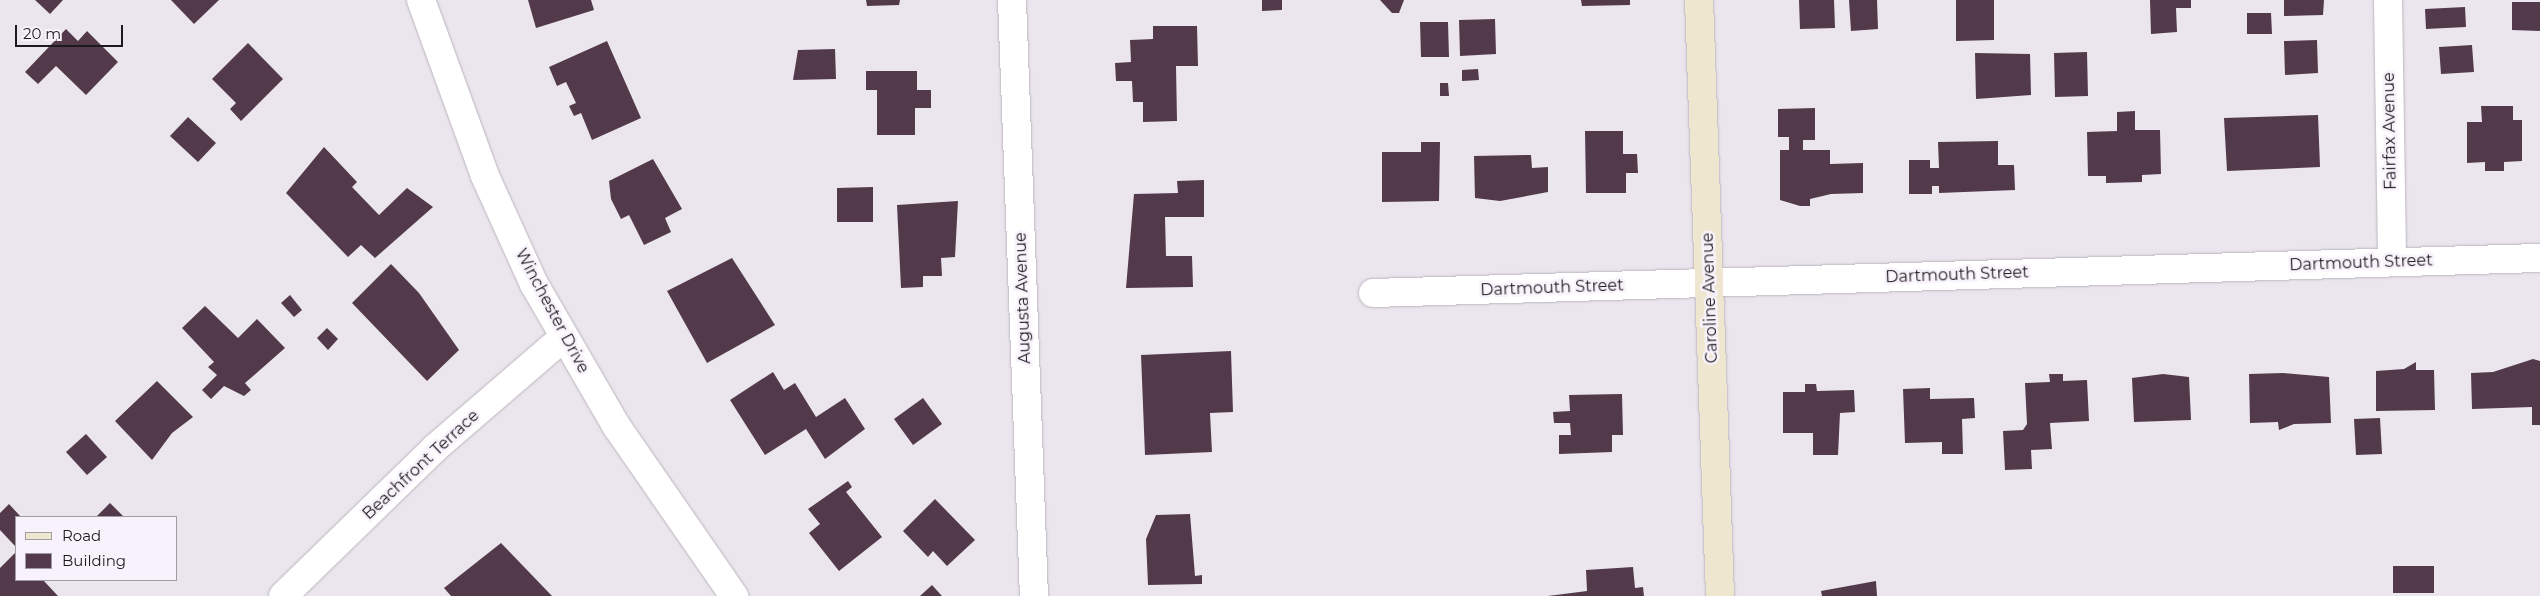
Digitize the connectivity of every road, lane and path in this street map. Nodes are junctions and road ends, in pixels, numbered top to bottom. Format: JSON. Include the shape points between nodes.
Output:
{"nodes":[{"id":1,"x":421,"y":0,"type":"edge"},
{"id":2,"x":1012,"y":0,"type":"edge"},
{"id":3,"x":1699,"y":0,"type":"edge"},
{"id":4,"x":2388,"y":0,"type":"edge"},
{"id":5,"x":2540,"y":258,"type":"edge"},
{"id":6,"x":2392,"y":262,"type":"junction"},
{"id":7,"x":1709,"y":283,"type":"junction"},
{"id":8,"x":1373,"y":293,"type":"dead end"},
{"id":9,"x":563,"y":338,"type":"junction"},
{"id":10,"x":283,"y":596,"type":"edge"},
{"id":11,"x":734,"y":596,"type":"edge"},
{"id":12,"x":1034,"y":596,"type":"edge"},
{"id":13,"x":1720,"y":596,"type":"edge"}],
"edges":[{"from":1,"to":9,"type":"street","name":"Winchester Drive","via":[[485,176]]},
{"from":2,"to":12,"type":"street","name":"Augusta Avenue"},
{"from":3,"to":7,"type":"street","name":"Caroline Avenue"},
{"from":4,"to":6,"type":"street","name":"Fairfax Avenue"},
{"from":5,"to":6,"type":"street","name":"Dartmouth Street"},
{"from":6,"to":7,"type":"street","name":"Dartmouth Street"},
{"from":7,"to":8,"type":"street","name":"Dartmouth Street"},
{"from":7,"to":13,"type":"street","name":"Caroline Avenue"},
{"from":9,"to":10,"type":"street","name":"Beachfront Terrace","via":[[436,448]]},
{"from":9,"to":11,"type":"street","name":"Winchester Drive","via":[[617,427]]}]}
